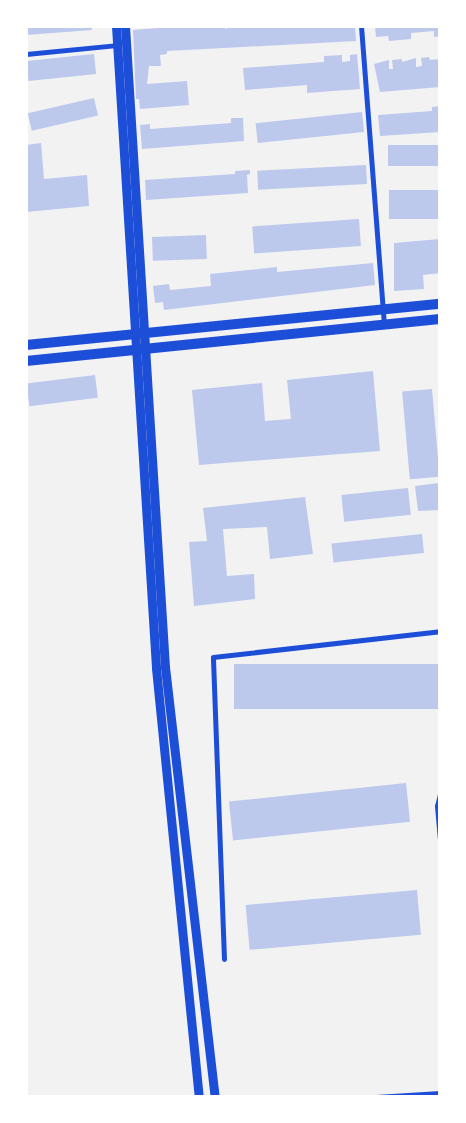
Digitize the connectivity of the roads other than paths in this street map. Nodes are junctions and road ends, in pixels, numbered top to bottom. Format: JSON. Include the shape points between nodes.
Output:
{"nodes":[{"id":1,"x":116,"y":26,"type":"edge"},
{"id":2,"x":124,"y":26,"type":"edge"},
{"id":3,"x":361,"y":26,"type":"edge"},
{"id":4,"x":117,"y":45,"type":"junction"},
{"id":5,"x":26,"y":54,"type":"edge"},
{"id":6,"x":440,"y":304,"type":"edge"},
{"id":7,"x":383,"y":308,"type":"junction"},
{"id":8,"x":440,"y":319,"type":"edge"},
{"id":9,"x":384,"y":324,"type":"junction"},
{"id":10,"x":140,"y":335,"type":"junction"},
{"id":11,"x":26,"y":345,"type":"edge"},
{"id":12,"x":142,"y":350,"type":"junction"},
{"id":13,"x":26,"y":361,"type":"edge"},
{"id":14,"x":440,"y":631,"type":"edge"},
{"id":15,"x":440,"y":794,"type":"edge"},
{"id":16,"x":440,"y":838,"type":"edge"},
{"id":17,"x":224,"y":959,"type":"dead end"},
{"id":18,"x":440,"y":1092,"type":"edge"},
{"id":19,"x":199,"y":1097,"type":"edge"},
{"id":20,"x":215,"y":1097,"type":"edge"},
{"id":21,"x":376,"y":1097,"type":"edge"}],
"edges":[{"from":1,"to":4,"type":"street"},
{"from":2,"to":10,"type":"street"},
{"from":3,"to":7,"type":"street"},
{"from":4,"to":5,"type":"street"},
{"from":4,"to":10,"type":"street"},
{"from":6,"to":7,"type":"main road"},
{"from":7,"to":9,"type":"street"},
{"from":7,"to":10,"type":"main road"},
{"from":8,"to":9,"type":"main road"},
{"from":9,"to":12,"type":"main road"},
{"from":10,"to":11,"type":"main road"},
{"from":10,"to":12,"type":"street"},
{"from":12,"to":13,"type":"main road"},
{"from":12,"to":19,"type":"street","via":[[156,668]]},
{"from":12,"to":20,"type":"street","via":[[165,667]]},
{"from":14,"to":17,"type":"street","via":[[213,657]]},
{"from":15,"to":16,"type":"street","via":[[437,806]]},
{"from":18,"to":21,"type":"street"}]}
